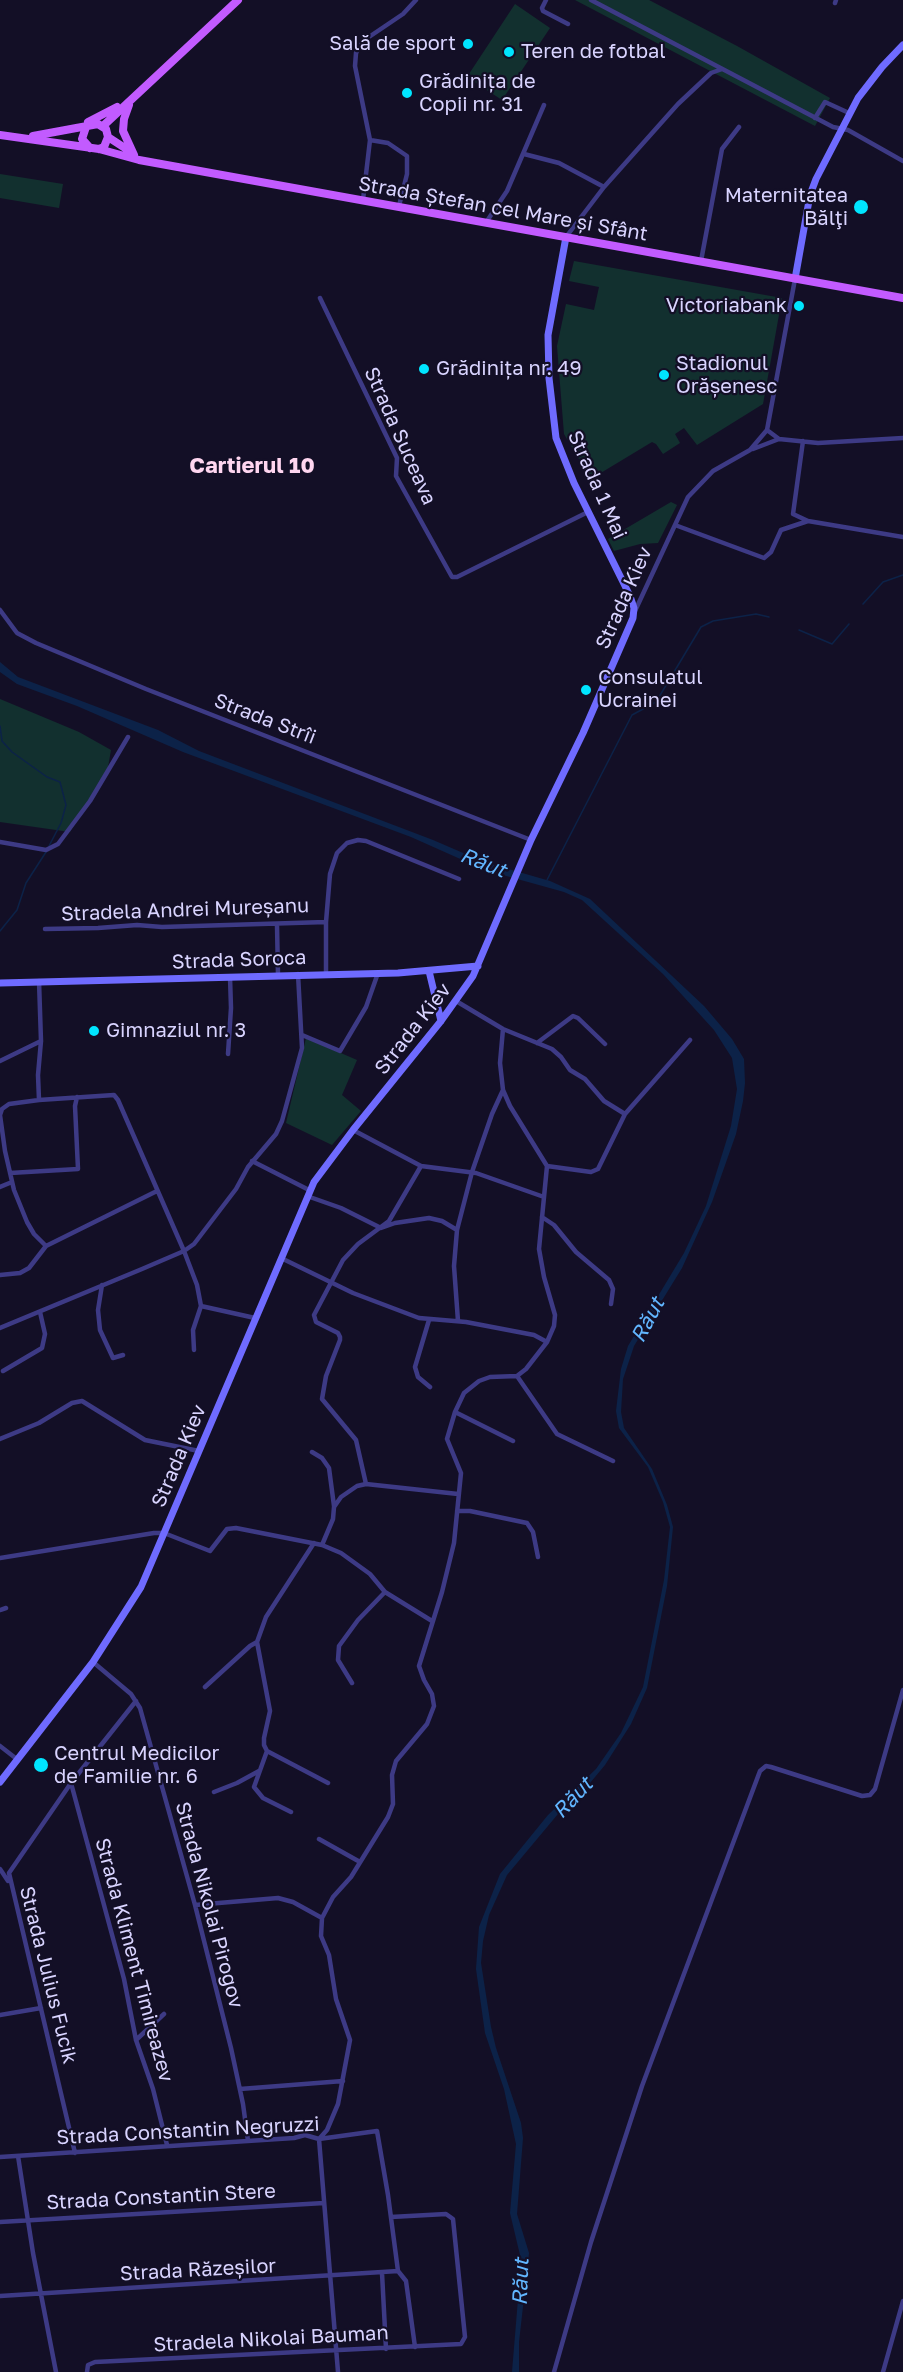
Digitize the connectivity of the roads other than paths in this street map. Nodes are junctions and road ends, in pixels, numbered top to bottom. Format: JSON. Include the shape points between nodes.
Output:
{"nodes":[{"id":1,"x":238,"y":0,"type":"edge"},
{"id":2,"x":416,"y":0,"type":"edge"},
{"id":3,"x":546,"y":0,"type":"edge"},
{"id":4,"x":591,"y":0,"type":"edge"},
{"id":5,"x":568,"y":24,"type":"dead end"},
{"id":6,"x":903,"y":45,"type":"edge"},
{"id":7,"x":722,"y":69,"type":"junction"},
{"id":8,"x":128,"y":104,"type":"junction"},
{"id":9,"x":544,"y":105,"type":"dead end"},
{"id":10,"x":849,"y":113,"type":"junction"},
{"id":11,"x":815,"y":118,"type":"junction"},
{"id":12,"x":86,"y":127,"type":"junction"},
{"id":13,"x":739,"y":127,"type":"dead end"},
{"id":14,"x":841,"y":128,"type":"junction"},
{"id":15,"x":106,"y":131,"type":"junction"},
{"id":16,"x":0,"y":135,"type":"edge"},
{"id":17,"x":47,"y":135,"type":"junction"},
{"id":18,"x":22,"y":137,"type":"junction"},
{"id":19,"x":370,"y":140,"type":"junction"},
{"id":20,"x":94,"y":149,"type":"junction"},
{"id":21,"x":524,"y":154,"type":"junction"},
{"id":22,"x":136,"y":157,"type":"junction"},
{"id":23,"x":903,"y":161,"type":"edge"},
{"id":24,"x":604,"y":187,"type":"junction"},
{"id":25,"x":363,"y":200,"type":"junction"},
{"id":26,"x":399,"y":206,"type":"junction"},
{"id":27,"x":486,"y":221,"type":"junction"},
{"id":28,"x":566,"y":237,"type":"junction"},
{"id":29,"x":701,"y":261,"type":"junction"},
{"id":30,"x":795,"y":279,"type":"junction"},
{"id":31,"x":320,"y":298,"type":"dead end"},
{"id":32,"x":903,"y":298,"type":"edge"},
{"id":33,"x":767,"y":430,"type":"junction"},
{"id":34,"x":903,"y":438,"type":"edge"},
{"id":35,"x":779,"y":439,"type":"junction"},
{"id":36,"x":803,"y":441,"type":"junction"},
{"id":37,"x":750,"y":450,"type":"junction"},
{"id":38,"x":588,"y":512,"type":"junction"},
{"id":39,"x":808,"y":521,"type":"junction"},
{"id":40,"x":675,"y":525,"type":"junction"},
{"id":41,"x":903,"y":537,"type":"edge"},
{"id":42,"x":0,"y":610,"type":"edge"},
{"id":43,"x":634,"y":613,"type":"junction"},
{"id":44,"x":128,"y":737,"type":"dead end"},
{"id":45,"x":531,"y":840,"type":"junction"},
{"id":46,"x":0,"y":842,"type":"edge"},
{"id":47,"x":459,"y":879,"type":"dead end"},
{"id":48,"x":326,"y":922,"type":"junction"},
{"id":49,"x":277,"y":925,"type":"junction"},
{"id":50,"x":45,"y":929,"type":"dead end"},
{"id":51,"x":478,"y":966,"type":"junction"},
{"id":52,"x":429,"y":971,"type":"junction"},
{"id":53,"x":378,"y":973,"type":"junction"},
{"id":54,"x":326,"y":974,"type":"junction"},
{"id":55,"x":278,"y":975,"type":"junction"},
{"id":56,"x":298,"y":975,"type":"junction"},
{"id":57,"x":230,"y":977,"type":"junction"},
{"id":58,"x":39,"y":981,"type":"junction"},
{"id":59,"x":0,"y":983,"type":"edge"},
{"id":60,"x":456,"y":1001,"type":"junction"},
{"id":61,"x":441,"y":1021,"type":"junction"},
{"id":62,"x":503,"y":1029,"type":"junction"},
{"id":63,"x":302,"y":1035,"type":"junction"},
{"id":64,"x":690,"y":1040,"type":"dead end"},
{"id":65,"x":41,"y":1041,"type":"junction"},
{"id":66,"x":537,"y":1043,"type":"junction"},
{"id":67,"x":605,"y":1044,"type":"dead end"},
{"id":68,"x":228,"y":1054,"type":"dead end"},
{"id":69,"x":0,"y":1061,"type":"edge"},
{"id":70,"x":503,"y":1090,"type":"junction"},
{"id":71,"x":77,"y":1097,"type":"junction"},
{"id":72,"x":39,"y":1100,"type":"junction"},
{"id":73,"x":625,"y":1114,"type":"junction"},
{"id":74,"x":0,"y":1119,"type":"edge"},
{"id":75,"x":352,"y":1130,"type":"junction"},
{"id":76,"x":252,"y":1161,"type":"junction"},
{"id":77,"x":421,"y":1166,"type":"junction"},
{"id":78,"x":547,"y":1166,"type":"junction"},
{"id":79,"x":472,"y":1172,"type":"junction"},
{"id":80,"x":10,"y":1173,"type":"junction"},
{"id":81,"x":12,"y":1182,"type":"junction"},
{"id":82,"x":0,"y":1187,"type":"edge"},
{"id":83,"x":157,"y":1191,"type":"junction"},
{"id":84,"x":308,"y":1193,"type":"junction"},
{"id":85,"x":544,"y":1197,"type":"junction"},
{"id":86,"x":542,"y":1217,"type":"junction"},
{"id":87,"x":381,"y":1228,"type":"junction"},
{"id":88,"x":457,"y":1230,"type":"junction"},
{"id":89,"x":46,"y":1245,"type":"junction"},
{"id":90,"x":184,"y":1251,"type":"junction"},
{"id":91,"x":280,"y":1257,"type":"junction"},
{"id":92,"x":0,"y":1275,"type":"edge"},
{"id":93,"x":330,"y":1282,"type":"junction"},
{"id":94,"x":102,"y":1285,"type":"junction"},
{"id":95,"x":610,"y":1304,"type":"dead end"},
{"id":96,"x":201,"y":1306,"type":"junction"},
{"id":97,"x":40,"y":1312,"type":"junction"},
{"id":98,"x":255,"y":1318,"type":"junction"},
{"id":99,"x":429,"y":1320,"type":"junction"},
{"id":100,"x":458,"y":1322,"type":"junction"},
{"id":101,"x":0,"y":1328,"type":"edge"},
{"id":102,"x":547,"y":1342,"type":"junction"},
{"id":103,"x":194,"y":1350,"type":"dead end"},
{"id":104,"x":123,"y":1355,"type":"dead end"},
{"id":105,"x":3,"y":1371,"type":"dead end"},
{"id":106,"x":517,"y":1376,"type":"junction"},
{"id":107,"x":430,"y":1387,"type":"dead end"},
{"id":108,"x":455,"y":1412,"type":"junction"},
{"id":109,"x":0,"y":1439,"type":"edge"},
{"id":110,"x":513,"y":1441,"type":"dead end"},
{"id":111,"x":199,"y":1451,"type":"junction"},
{"id":112,"x":312,"y":1452,"type":"dead end"},
{"id":113,"x":613,"y":1461,"type":"dead end"},
{"id":114,"x":366,"y":1484,"type":"junction"},
{"id":115,"x":458,"y":1494,"type":"junction"},
{"id":116,"x":334,"y":1507,"type":"junction"},
{"id":117,"x":457,"y":1511,"type":"junction"},
{"id":118,"x":164,"y":1533,"type":"junction"},
{"id":119,"x":315,"y":1543,"type":"junction"},
{"id":120,"x":322,"y":1545,"type":"junction"},
{"id":121,"x":538,"y":1557,"type":"dead end"},
{"id":122,"x":0,"y":1558,"type":"edge"},
{"id":123,"x":385,"y":1592,"type":"junction"},
{"id":124,"x":6,"y":1608,"type":"dead end"},
{"id":125,"x":0,"y":1610,"type":"edge"},
{"id":126,"x":432,"y":1621,"type":"junction"},
{"id":127,"x":257,"y":1642,"type":"junction"},
{"id":128,"x":93,"y":1662,"type":"junction"},
{"id":129,"x":352,"y":1683,"type":"dead end"},
{"id":130,"x":205,"y":1687,"type":"dead end"},
{"id":131,"x":903,"y":1690,"type":"edge"},
{"id":132,"x":136,"y":1701,"type":"junction"},
{"id":133,"x":0,"y":1746,"type":"edge"},
{"id":134,"x":267,"y":1750,"type":"junction"},
{"id":135,"x":18,"y":1760,"type":"junction"},
{"id":136,"x":259,"y":1771,"type":"junction"},
{"id":137,"x":0,"y":1782,"type":"edge"},
{"id":138,"x":71,"y":1783,"type":"junction"},
{"id":139,"x":328,"y":1784,"type":"dead end"},
{"id":140,"x":214,"y":1792,"type":"dead end"},
{"id":141,"x":291,"y":1812,"type":"dead end"},
{"id":142,"x":319,"y":1839,"type":"dead end"},
{"id":143,"x":360,"y":1862,"type":"junction"},
{"id":144,"x":0,"y":1869,"type":"edge"},
{"id":145,"x":10,"y":1883,"type":"junction"},
{"id":146,"x":195,"y":1905,"type":"junction"},
{"id":147,"x":322,"y":1918,"type":"junction"},
{"id":148,"x":41,"y":2008,"type":"junction"},
{"id":149,"x":164,"y":2014,"type":"dead end"},
{"id":150,"x":0,"y":2015,"type":"edge"},
{"id":151,"x":136,"y":2040,"type":"junction"},
{"id":152,"x":343,"y":2081,"type":"junction"},
{"id":153,"x":240,"y":2088,"type":"junction"},
{"id":154,"x":319,"y":2139,"type":"junction"},
{"id":155,"x":248,"y":2140,"type":"junction"},
{"id":156,"x":167,"y":2145,"type":"junction"},
{"id":157,"x":75,"y":2153,"type":"junction"},
{"id":158,"x":18,"y":2156,"type":"junction"},
{"id":159,"x":0,"y":2157,"type":"edge"},
{"id":160,"x":324,"y":2203,"type":"junction"},
{"id":161,"x":391,"y":2217,"type":"junction"},
{"id":162,"x":28,"y":2219,"type":"junction"},
{"id":163,"x":0,"y":2222,"type":"edge"},
{"id":164,"x":398,"y":2271,"type":"junction"},
{"id":165,"x":382,"y":2273,"type":"junction"},
{"id":166,"x":329,"y":2277,"type":"junction"},
{"id":167,"x":42,"y":2294,"type":"junction"},
{"id":168,"x":0,"y":2296,"type":"edge"},
{"id":169,"x":903,"y":2301,"type":"edge"},
{"id":170,"x":415,"y":2347,"type":"junction"},
{"id":171,"x":386,"y":2349,"type":"junction"},
{"id":172,"x":336,"y":2351,"type":"junction"},
{"id":173,"x":56,"y":2372,"type":"edge"},
{"id":174,"x":87,"y":2372,"type":"edge"},
{"id":175,"x":338,"y":2372,"type":"edge"},
{"id":176,"x":554,"y":2372,"type":"edge"},
{"id":177,"x":883,"y":2372,"type":"edge"}],
"edges":[{"from":1,"to":8,"type":"main road"},
{"from":2,"to":19,"type":"street","via":[[403,14],[363,41],[356,53],[355,66]]},
{"from":3,"to":5,"type":"street","via":[[543,11]]},
{"from":4,"to":7,"type":"street"},
{"from":6,"to":10,"type":"main road","via":[[869,82]]},
{"from":7,"to":11,"type":"street"},
{"from":7,"to":24,"type":"street","name":"Strada 1 Mai","via":[[711,73],[678,104]]},
{"from":8,"to":15,"type":"main road"},
{"from":8,"to":17,"type":"main road"},
{"from":8,"to":22,"type":"main road","via":[[123,131]]},
{"from":9,"to":21,"type":"street"},
{"from":10,"to":11,"type":"street","via":[[825,102]]},
{"from":10,"to":14,"type":"main road"},
{"from":11,"to":14,"type":"street"},
{"from":12,"to":15,"type":"main road","via":[[94,124]]},
{"from":12,"to":17,"type":"main road"},
{"from":12,"to":20,"type":"main road","via":[[82,139]]},
{"from":13,"to":29,"type":"street","via":[[722,149]]},
{"from":14,"to":23,"type":"street"},
{"from":14,"to":30,"type":"main road","via":[[811,192]]},
{"from":15,"to":20,"type":"main road","via":[[104,147]]},
{"from":15,"to":22,"type":"main road"},
{"from":16,"to":18,"type":"main road","name":"Strada Ștefan cel Mare și Sfânt"},
{"from":17,"to":18,"type":"main road"},
{"from":18,"to":20,"type":"main road","name":"Strada Ștefan cel Mare și Sfânt"},
{"from":19,"to":25,"type":"street"},
{"from":19,"to":26,"type":"street","via":[[388,143],[407,156]]},
{"from":20,"to":22,"type":"main road","name":"Strada Ștefan cel Mare și Sfânt"},
{"from":21,"to":24,"type":"street","via":[[559,163]]},
{"from":21,"to":27,"type":"street","via":[[507,191]]},
{"from":22,"to":25,"type":"main road","name":"Strada Ștefan cel Mare și Sfânt"},
{"from":24,"to":28,"type":"street","name":"Strada 1 Mai"},
{"from":25,"to":26,"type":"main road","name":"Strada Ștefan cel Mare și Sfânt"},
{"from":26,"to":27,"type":"main road","name":"Strada Ștefan cel Mare și Sfânt"},
{"from":27,"to":28,"type":"main road","name":"Strada Ștefan cel Mare și Sfânt"},
{"from":28,"to":29,"type":"main road","name":"Strada Ștefan cel Mare și Sfânt"},
{"from":28,"to":38,"type":"main road","name":"Strada 1 Mai","via":[[549,327],[549,378],[559,449]]},
{"from":29,"to":30,"type":"main road","name":"Strada Ștefan cel Mare și Sfânt"},
{"from":30,"to":32,"type":"main road","name":"Strada Ștefan cel Mare și Sfânt"},
{"from":30,"to":33,"type":"street","name":"Strada Kiev"},
{"from":31,"to":38,"type":"street","name":"Strada Suceava","via":[[397,458],[396,476],[452,577]]},
{"from":33,"to":35,"type":"street"},
{"from":33,"to":37,"type":"street","name":"Strada Kiev"},
{"from":34,"to":36,"type":"street"},
{"from":35,"to":36,"type":"street"},
{"from":35,"to":37,"type":"street"},
{"from":36,"to":39,"type":"street","via":[[792,513]]},
{"from":37,"to":40,"type":"street","name":"Strada Kiev","via":[[713,471],[698,485]]},
{"from":38,"to":43,"type":"main road","name":"Strada 1 Mai","via":[[628,592]]},
{"from":39,"to":40,"type":"street","via":[[781,530],[764,558]]},
{"from":39,"to":41,"type":"street"},
{"from":40,"to":43,"type":"street","name":"Strada Kiev"},
{"from":42,"to":45,"type":"street","name":"Strada Strîi","via":[[17,633],[36,644]]},
{"from":43,"to":45,"type":"main road","name":"Strada Kiev","via":[[583,733]]},
{"from":44,"to":46,"type":"street","via":[[90,801],[58,844],[46,850]]},
{"from":45,"to":51,"type":"main road","name":"Strada Kiev"},
{"from":47,"to":48,"type":"street","via":[[366,841],[352,841],[335,856]]},
{"from":48,"to":49,"type":"street","name":"Stradela Andrei Mureșanu"},
{"from":48,"to":54,"type":"street"},
{"from":49,"to":50,"type":"street","name":"Stradela Andrei Mureșanu"},
{"from":49,"to":55,"type":"street"},
{"from":51,"to":52,"type":"main road","name":"Strada Soroca"},
{"from":51,"to":60,"type":"main road","name":"Strada Kiev"},
{"from":52,"to":53,"type":"main road","name":"Strada Soroca"},
{"from":52,"to":61,"type":"main road"},
{"from":53,"to":54,"type":"main road","name":"Strada Soroca"},
{"from":53,"to":63,"type":"street","via":[[366,1006],[340,1051]]},
{"from":54,"to":56,"type":"main road","name":"Strada Soroca"},
{"from":55,"to":56,"type":"main road","name":"Strada Soroca"},
{"from":55,"to":57,"type":"main road","name":"Strada Soroca"},
{"from":56,"to":63,"type":"street"},
{"from":57,"to":58,"type":"main road","name":"Strada Soroca"},
{"from":57,"to":68,"type":"street"},
{"from":58,"to":59,"type":"main road","name":"Strada Soroca"},
{"from":58,"to":65,"type":"street"},
{"from":60,"to":61,"type":"main road","name":"Strada Kiev"},
{"from":60,"to":62,"type":"street"},
{"from":61,"to":75,"type":"main road","name":"Strada Kiev"},
{"from":62,"to":66,"type":"street"},
{"from":62,"to":70,"type":"street"},
{"from":63,"to":76,"type":"street","via":[[301,1054],[282,1121]]},
{"from":64,"to":73,"type":"street"},
{"from":65,"to":69,"type":"street"},
{"from":65,"to":72,"type":"street"},
{"from":66,"to":67,"type":"street","via":[[573,1016]]},
{"from":66,"to":73,"type":"street","via":[[559,1054],[570,1070],[585,1079],[604,1101]]},
{"from":70,"to":78,"type":"street"},
{"from":70,"to":79,"type":"street"},
{"from":71,"to":72,"type":"street"},
{"from":71,"to":80,"type":"street","via":[[78,1169]]},
{"from":71,"to":83,"type":"street","via":[[110,1094],[116,1098]]},
{"from":72,"to":74,"type":"street","via":[[6,1105]]},
{"from":73,"to":78,"type":"street","via":[[595,1172]]},
{"from":74,"to":80,"type":"street"},
{"from":75,"to":77,"type":"street"},
{"from":75,"to":84,"type":"main road","name":"Strada Kiev"},
{"from":76,"to":84,"type":"street"},
{"from":76,"to":90,"type":"street","via":[[226,1202],[194,1244]]},
{"from":77,"to":79,"type":"street"},
{"from":77,"to":87,"type":"street","via":[[394,1215]]},
{"from":78,"to":85,"type":"street"},
{"from":79,"to":85,"type":"street"},
{"from":79,"to":88,"type":"street"},
{"from":80,"to":81,"type":"street"},
{"from":81,"to":82,"type":"street"},
{"from":81,"to":89,"type":"street","via":[[27,1222]]},
{"from":83,"to":89,"type":"street"},
{"from":83,"to":90,"type":"street"},
{"from":84,"to":87,"type":"street"},
{"from":84,"to":91,"type":"main road","name":"Strada Kiev"},
{"from":85,"to":86,"type":"street"},
{"from":86,"to":95,"type":"street","via":[[609,1280]]},
{"from":86,"to":102,"type":"street","via":[[539,1249],[555,1315]]},
{"from":87,"to":88,"type":"street","via":[[394,1222],[429,1218]]},
{"from":87,"to":93,"type":"street","via":[[357,1244]]},
{"from":88,"to":100,"type":"street","via":[[454,1266]]},
{"from":89,"to":92,"type":"street","via":[[29,1268]]},
{"from":90,"to":94,"type":"street"},
{"from":90,"to":96,"type":"street"},
{"from":91,"to":93,"type":"street"},
{"from":91,"to":98,"type":"main road","name":"Strada Kiev"},
{"from":93,"to":99,"type":"street"},
{"from":93,"to":114,"type":"street","via":[[314,1319],[338,1333],[340,1340],[322,1399],[357,1440]]},
{"from":94,"to":97,"type":"street"},
{"from":94,"to":104,"type":"street","via":[[100,1330],[113,1358]]},
{"from":96,"to":98,"type":"street"},
{"from":96,"to":103,"type":"street","via":[[193,1330]]},
{"from":97,"to":101,"type":"street"},
{"from":97,"to":105,"type":"street","via":[[45,1334],[42,1348]]},
{"from":98,"to":111,"type":"main road","name":"Strada Kiev"},
{"from":99,"to":100,"type":"street"},
{"from":99,"to":107,"type":"street","via":[[415,1367],[418,1377]]},
{"from":100,"to":102,"type":"street","via":[[534,1335]]},
{"from":102,"to":106,"type":"street"},
{"from":106,"to":108,"type":"street","via":[[490,1377],[479,1382],[464,1393]]},
{"from":106,"to":113,"type":"street","via":[[557,1434]]},
{"from":108,"to":110,"type":"street"},
{"from":108,"to":115,"type":"street","via":[[447,1439],[460,1466]]},
{"from":109,"to":111,"type":"street","via":[[82,1401],[145,1440]]},
{"from":111,"to":118,"type":"main road","name":"Strada Kiev"},
{"from":112,"to":116,"type":"street","via":[[329,1468]]},
{"from":114,"to":115,"type":"street"},
{"from":114,"to":116,"type":"street","via":[[348,1492]]},
{"from":115,"to":117,"type":"street"},
{"from":116,"to":120,"type":"street"},
{"from":117,"to":121,"type":"street","via":[[527,1522]]},
{"from":117,"to":126,"type":"street","via":[[450,1562]]},
{"from":118,"to":119,"type":"street","via":[[210,1551],[230,1527]]},
{"from":118,"to":122,"type":"street"},
{"from":118,"to":128,"type":"main road","name":"Strada Kiev","via":[[134,1600]]},
{"from":119,"to":120,"type":"street"},
{"from":119,"to":127,"type":"street","via":[[266,1617]]},
{"from":120,"to":123,"type":"street","via":[[362,1567]]},
{"from":123,"to":126,"type":"street"},
{"from":123,"to":129,"type":"street","via":[[339,1646],[338,1660]]},
{"from":124,"to":125,"type":"street"},
{"from":126,"to":143,"type":"street","via":[[419,1666],[434,1699],[433,1712],[396,1761],[391,1811]]},
{"from":127,"to":130,"type":"street"},
{"from":127,"to":134,"type":"street","via":[[270,1707],[264,1738]]},
{"from":128,"to":132,"type":"street","name":"Strada Nikolai Pirogov"},
{"from":128,"to":135,"type":"main road","name":"Strada Kiev"},
{"from":131,"to":176,"type":"street","via":[[870,1795],[862,1796],[771,1767],[760,1771],[642,2086]]},
{"from":132,"to":138,"type":"street","name":"Strada Julius Fucik"},
{"from":132,"to":146,"type":"street","name":"Strada Nikolai Pirogov"},
{"from":133,"to":135,"type":"street"},
{"from":134,"to":136,"type":"street"},
{"from":134,"to":139,"type":"street"},
{"from":135,"to":137,"type":"main road","name":"Strada Kiev"},
{"from":136,"to":140,"type":"street"},
{"from":136,"to":141,"type":"street","via":[[254,1786],[258,1793]]},
{"from":138,"to":145,"type":"street","name":"Strada Julius Fucik","via":[[10,1871]]},
{"from":138,"to":151,"type":"street","name":"Strada Kliment Timireazev","via":[[124,1979]]},
{"from":142,"to":143,"type":"street"},
{"from":143,"to":147,"type":"street"},
{"from":144,"to":145,"type":"street"},
{"from":145,"to":148,"type":"street","name":"Strada Julius Fucik"},
{"from":146,"to":147,"type":"street","via":[[278,1898]]},
{"from":146,"to":153,"type":"street","name":"Strada Nikolai Pirogov"},
{"from":147,"to":152,"type":"street","via":[[321,1936],[350,2040]]},
{"from":148,"to":150,"type":"street"},
{"from":148,"to":157,"type":"street","name":"Strada Julius Fucik"},
{"from":149,"to":151,"type":"street"},
{"from":151,"to":156,"type":"street","name":"Strada Kliment Timireazev"},
{"from":152,"to":153,"type":"street"},
{"from":152,"to":154,"type":"street","via":[[330,2124]]},
{"from":153,"to":155,"type":"street","name":"Strada Nikolai Pirogov"},
{"from":154,"to":155,"type":"street","name":"Strada Constantin Negruzzi","via":[[305,2135]]},
{"from":154,"to":160,"type":"street"},
{"from":154,"to":161,"type":"street","name":"Strada Constantin Negruzzi","via":[[376,2131]]},
{"from":155,"to":156,"type":"street","name":"Strada Constantin Negruzzi"},
{"from":156,"to":157,"type":"street","name":"Strada Constantin Negruzzi"},
{"from":157,"to":158,"type":"street","name":"Strada Constantin Negruzzi"},
{"from":158,"to":159,"type":"street","name":"Strada Constantin Negruzzi"},
{"from":158,"to":162,"type":"street"},
{"from":160,"to":162,"type":"street","name":"Strada Constantin Stere"},
{"from":160,"to":166,"type":"street"},
{"from":161,"to":164,"type":"street"},
{"from":161,"to":170,"type":"street","name":"Stradela Nikolai Bauman","via":[[446,2214],[453,2219],[464,2342]]},
{"from":162,"to":163,"type":"street","name":"Strada Constantin Stere"},
{"from":162,"to":167,"type":"street"},
{"from":164,"to":165,"type":"street","name":"Strada Răzeșilor"},
{"from":164,"to":170,"type":"street","via":[[406,2281]]},
{"from":165,"to":166,"type":"street","name":"Strada Răzeșilor"},
{"from":165,"to":171,"type":"street"},
{"from":166,"to":167,"type":"street","name":"Strada Răzeșilor"},
{"from":166,"to":172,"type":"street"},
{"from":167,"to":168,"type":"street","name":"Strada Răzeșilor"},
{"from":167,"to":173,"type":"street"},
{"from":169,"to":177,"type":"street"},
{"from":170,"to":171,"type":"street","name":"Stradela Nikolai Bauman"},
{"from":171,"to":172,"type":"street","name":"Stradela Nikolai Bauman"},
{"from":172,"to":174,"type":"street","name":"Stradela Nikolai Bauman","via":[[95,2362],[88,2365]]},
{"from":172,"to":175,"type":"street"}]}
